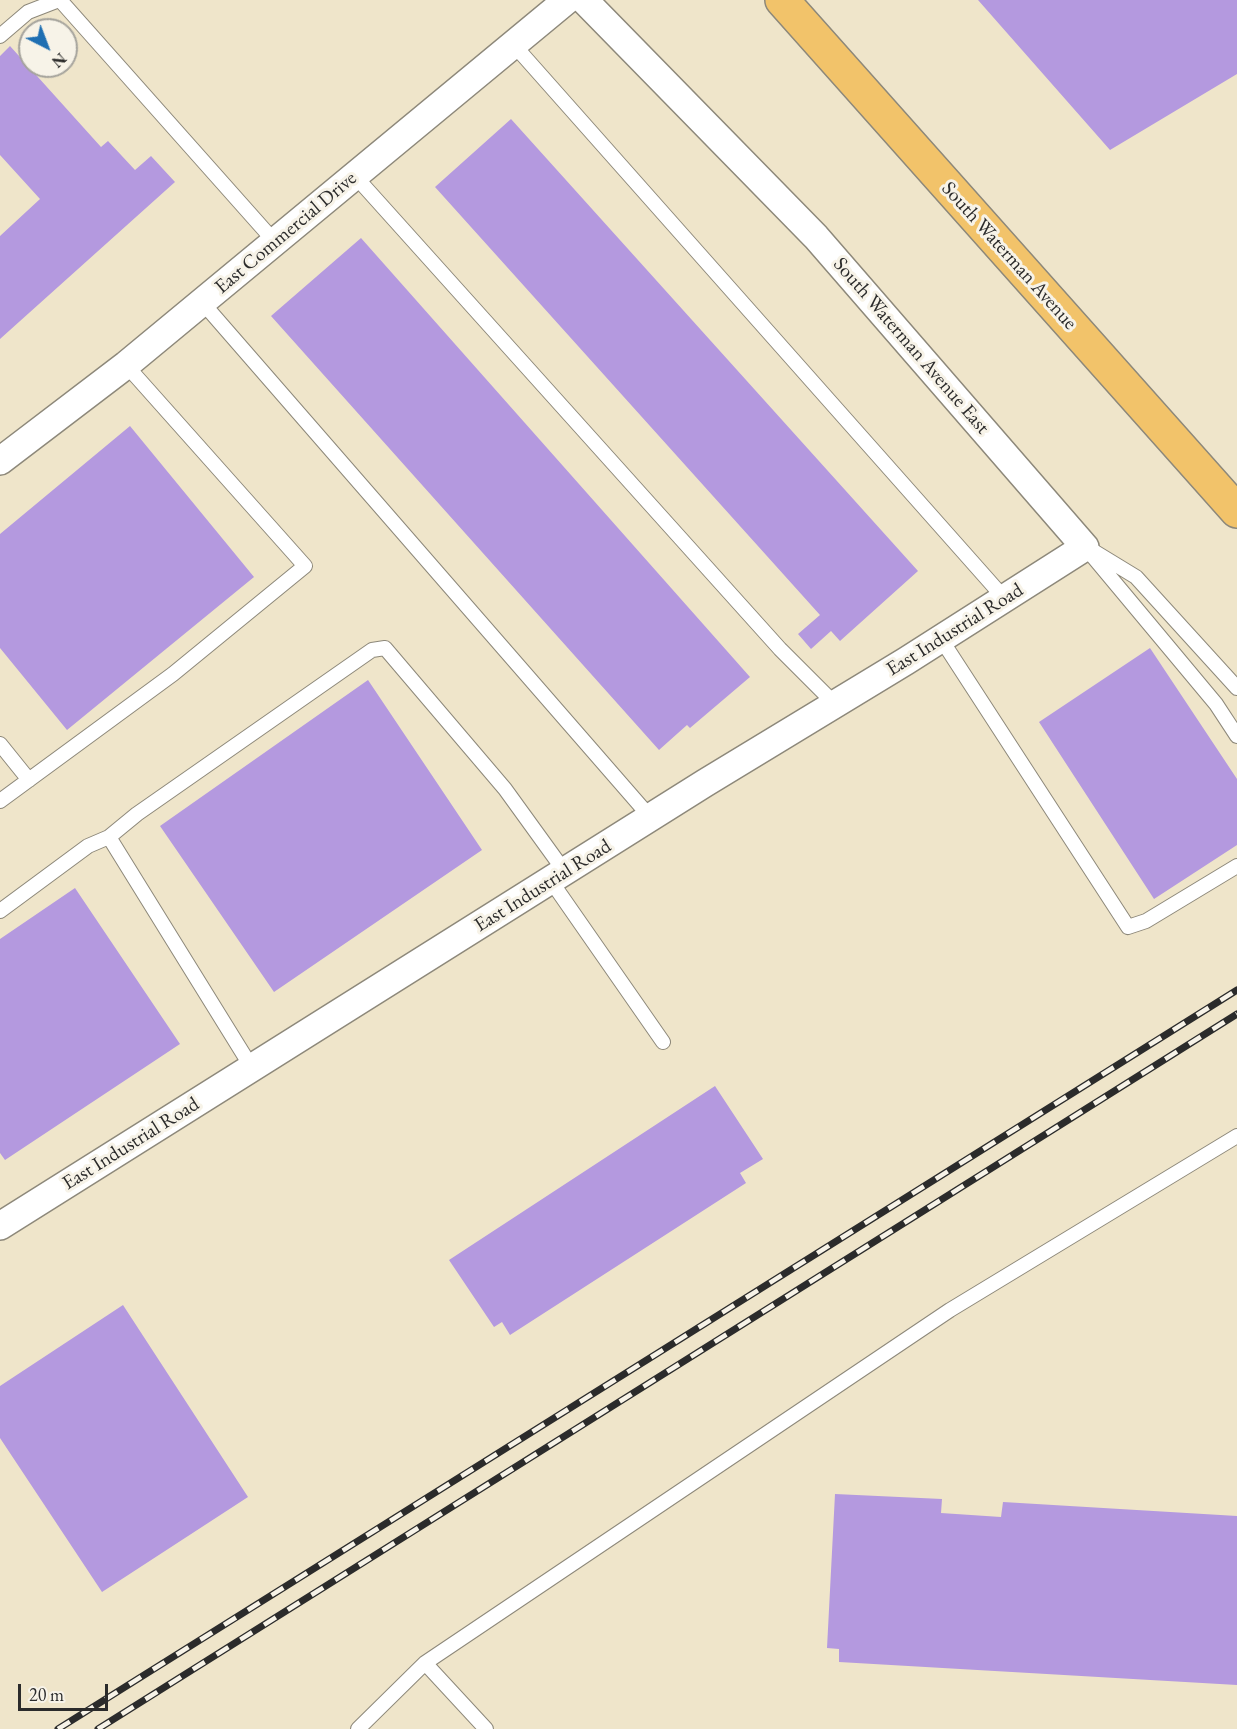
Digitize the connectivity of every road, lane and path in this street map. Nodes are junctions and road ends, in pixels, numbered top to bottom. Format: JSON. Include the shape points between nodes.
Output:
{"nodes":[{"id":1,"x":60,"y":0,"type":"edge"},
{"id":2,"x":567,"y":0,"type":"edge"},
{"id":3,"x":584,"y":0,"type":"edge"},
{"id":4,"x":782,"y":0,"type":"edge"},
{"id":5,"x":0,"y":36,"type":"edge"},
{"id":6,"x":514,"y":45,"type":"junction"},
{"id":7,"x":355,"y":176,"type":"junction"},
{"id":8,"x":275,"y":242,"type":"junction"},
{"id":9,"x":202,"y":302,"type":"junction"},
{"id":10,"x":126,"y":365,"type":"junction"},
{"id":11,"x":0,"y":461,"type":"edge"},
{"id":12,"x":1237,"y":511,"type":"edge"},
{"id":13,"x":1085,"y":547,"type":"junction"},
{"id":14,"x":1005,"y":599,"type":"junction"},
{"id":15,"x":941,"y":639,"type":"junction"},
{"id":16,"x":1237,"y":688,"type":"edge"},
{"id":17,"x":835,"y":704,"type":"junction"},
{"id":18,"x":1237,"y":736,"type":"edge"},
{"id":19,"x":0,"y":744,"type":"edge"},
{"id":20,"x":29,"y":780,"type":"junction"},
{"id":21,"x":0,"y":801,"type":"edge"},
{"id":22,"x":651,"y":818,"type":"junction"},
{"id":23,"x":109,"y":837,"type":"junction"},
{"id":24,"x":1237,"y":866,"type":"edge"},
{"id":25,"x":558,"y":877,"type":"junction"},
{"id":26,"x":0,"y":911,"type":"edge"},
{"id":27,"x":663,"y":1042,"type":"dead end"},
{"id":28,"x":252,"y":1068,"type":"junction"},
{"id":29,"x":1237,"y":1136,"type":"edge"},
{"id":30,"x":0,"y":1226,"type":"edge"},
{"id":31,"x":425,"y":1663,"type":"junction"},
{"id":32,"x":358,"y":1729,"type":"edge"},
{"id":33,"x":486,"y":1729,"type":"edge"}],
"edges":[{"from":1,"to":5,"type":"lane","via":[[28,12]]},
{"from":1,"to":8,"type":"lane"},
{"from":2,"to":6,"type":"street","name":"East Commercial Drive"},
{"from":3,"to":13,"type":"street","name":"South Waterman Avenue East","via":[[816,237]]},
{"from":4,"to":12,"type":"main road","name":"South Waterman Avenue"},
{"from":6,"to":7,"type":"street","name":"East Commercial Drive"},
{"from":6,"to":14,"type":"lane"},
{"from":7,"to":8,"type":"street","name":"East Commercial Drive"},
{"from":7,"to":17,"type":"lane","via":[[780,650]]},
{"from":8,"to":9,"type":"street","name":"East Commercial Drive"},
{"from":9,"to":10,"type":"street","name":"East Commercial Drive"},
{"from":9,"to":22,"type":"lane"},
{"from":10,"to":11,"type":"street","name":"East Commercial Drive"},
{"from":10,"to":20,"type":"lane","via":[[304,566],[173,674]]},
{"from":13,"to":14,"type":"street","name":"East Industrial Road"},
{"from":13,"to":16,"type":"lane","name":"South Waterman Avenue East","via":[[1136,577]]},
{"from":13,"to":18,"type":"lane","via":[[1216,704]]},
{"from":14,"to":15,"type":"street","name":"East Industrial Road"},
{"from":15,"to":17,"type":"street","name":"East Industrial Road"},
{"from":15,"to":24,"type":"lane","via":[[1128,927],[1146,921]]},
{"from":17,"to":22,"type":"street","name":"East Industrial Road"},
{"from":19,"to":20,"type":"lane"},
{"from":20,"to":21,"type":"lane"},
{"from":22,"to":25,"type":"street","name":"East Industrial Road"},
{"from":23,"to":25,"type":"lane","via":[[372,650],[385,648],[505,789]]},
{"from":23,"to":26,"type":"lane","via":[[88,846]]},
{"from":23,"to":28,"type":"lane"},
{"from":25,"to":27,"type":"lane"},
{"from":25,"to":28,"type":"street","name":"East Industrial Road"},
{"from":28,"to":30,"type":"street","name":"East Industrial Road"},
{"from":29,"to":31,"type":"lane","via":[[950,1310]]},
{"from":31,"to":32,"type":"lane"},
{"from":31,"to":33,"type":"lane"}]}
